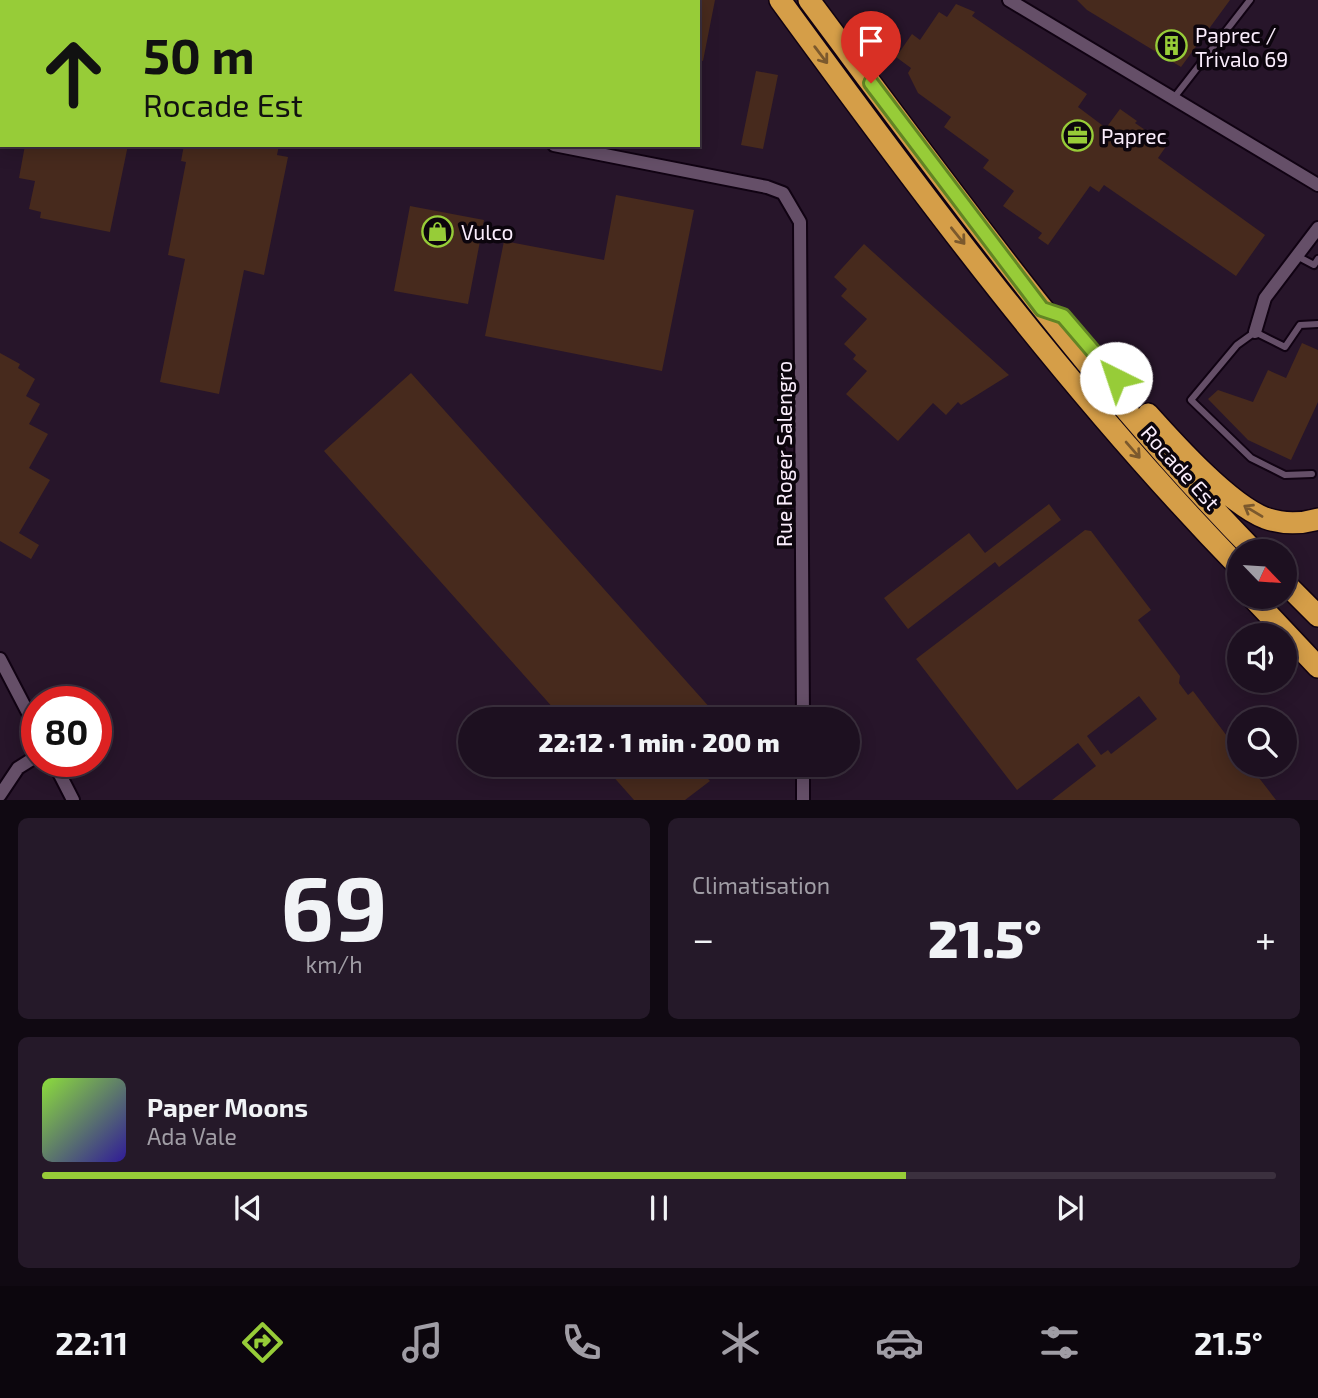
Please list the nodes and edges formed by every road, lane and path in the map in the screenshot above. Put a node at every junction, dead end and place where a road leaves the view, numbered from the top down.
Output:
1 (780, 0) edge
2 (809, 0) edge
3 (1009, 0) edge
4 (1250, 0) edge
5 (1173, 99) junction
6 (564, 147) edge
7 (1318, 185) edge
8 (1318, 229) edge
9 (1297, 256) junction
10 (1318, 259) edge
11 (1042, 309) junction
12 (1318, 324) edge
13 (1255, 332) junction
14 (1312, 474) dead end
15 (1318, 519) edge
16 (1243, 539) edge
17 (1227, 559) edge
18 (1297, 595) edge
19 (1263, 609) edge
20 (1280, 609) edge
21 (1318, 616) edge
22 (1318, 648) edge
23 (0, 659) edge
24 (1318, 667) edge
25 (21, 699) edge
26 (803, 707) edge
27 (21, 766) edge
28 (61, 777) edge
29 (803, 777) edge
30 (0, 795) edge
31 (73, 800) edge
32 (803, 800) edge

1 -> 17 highway, Rocade Est
2 - 11 highway, Rocade Est
3 - 5 street
4 - 5 lane
5 - 7 street
6 - 26 street, Rue Roger Salengro
8 - 9 street
9 - 10 lane
9 - 13 street
15 -> 11 highway
11 - 16 highway, Rocade Est
12 - 13 lane
13 - 14 lane
18 - 21 highway
19 - 24 highway
20 - 22 highway
23 - 25 street
27 - 30 street
28 - 31 street
29 - 32 street

